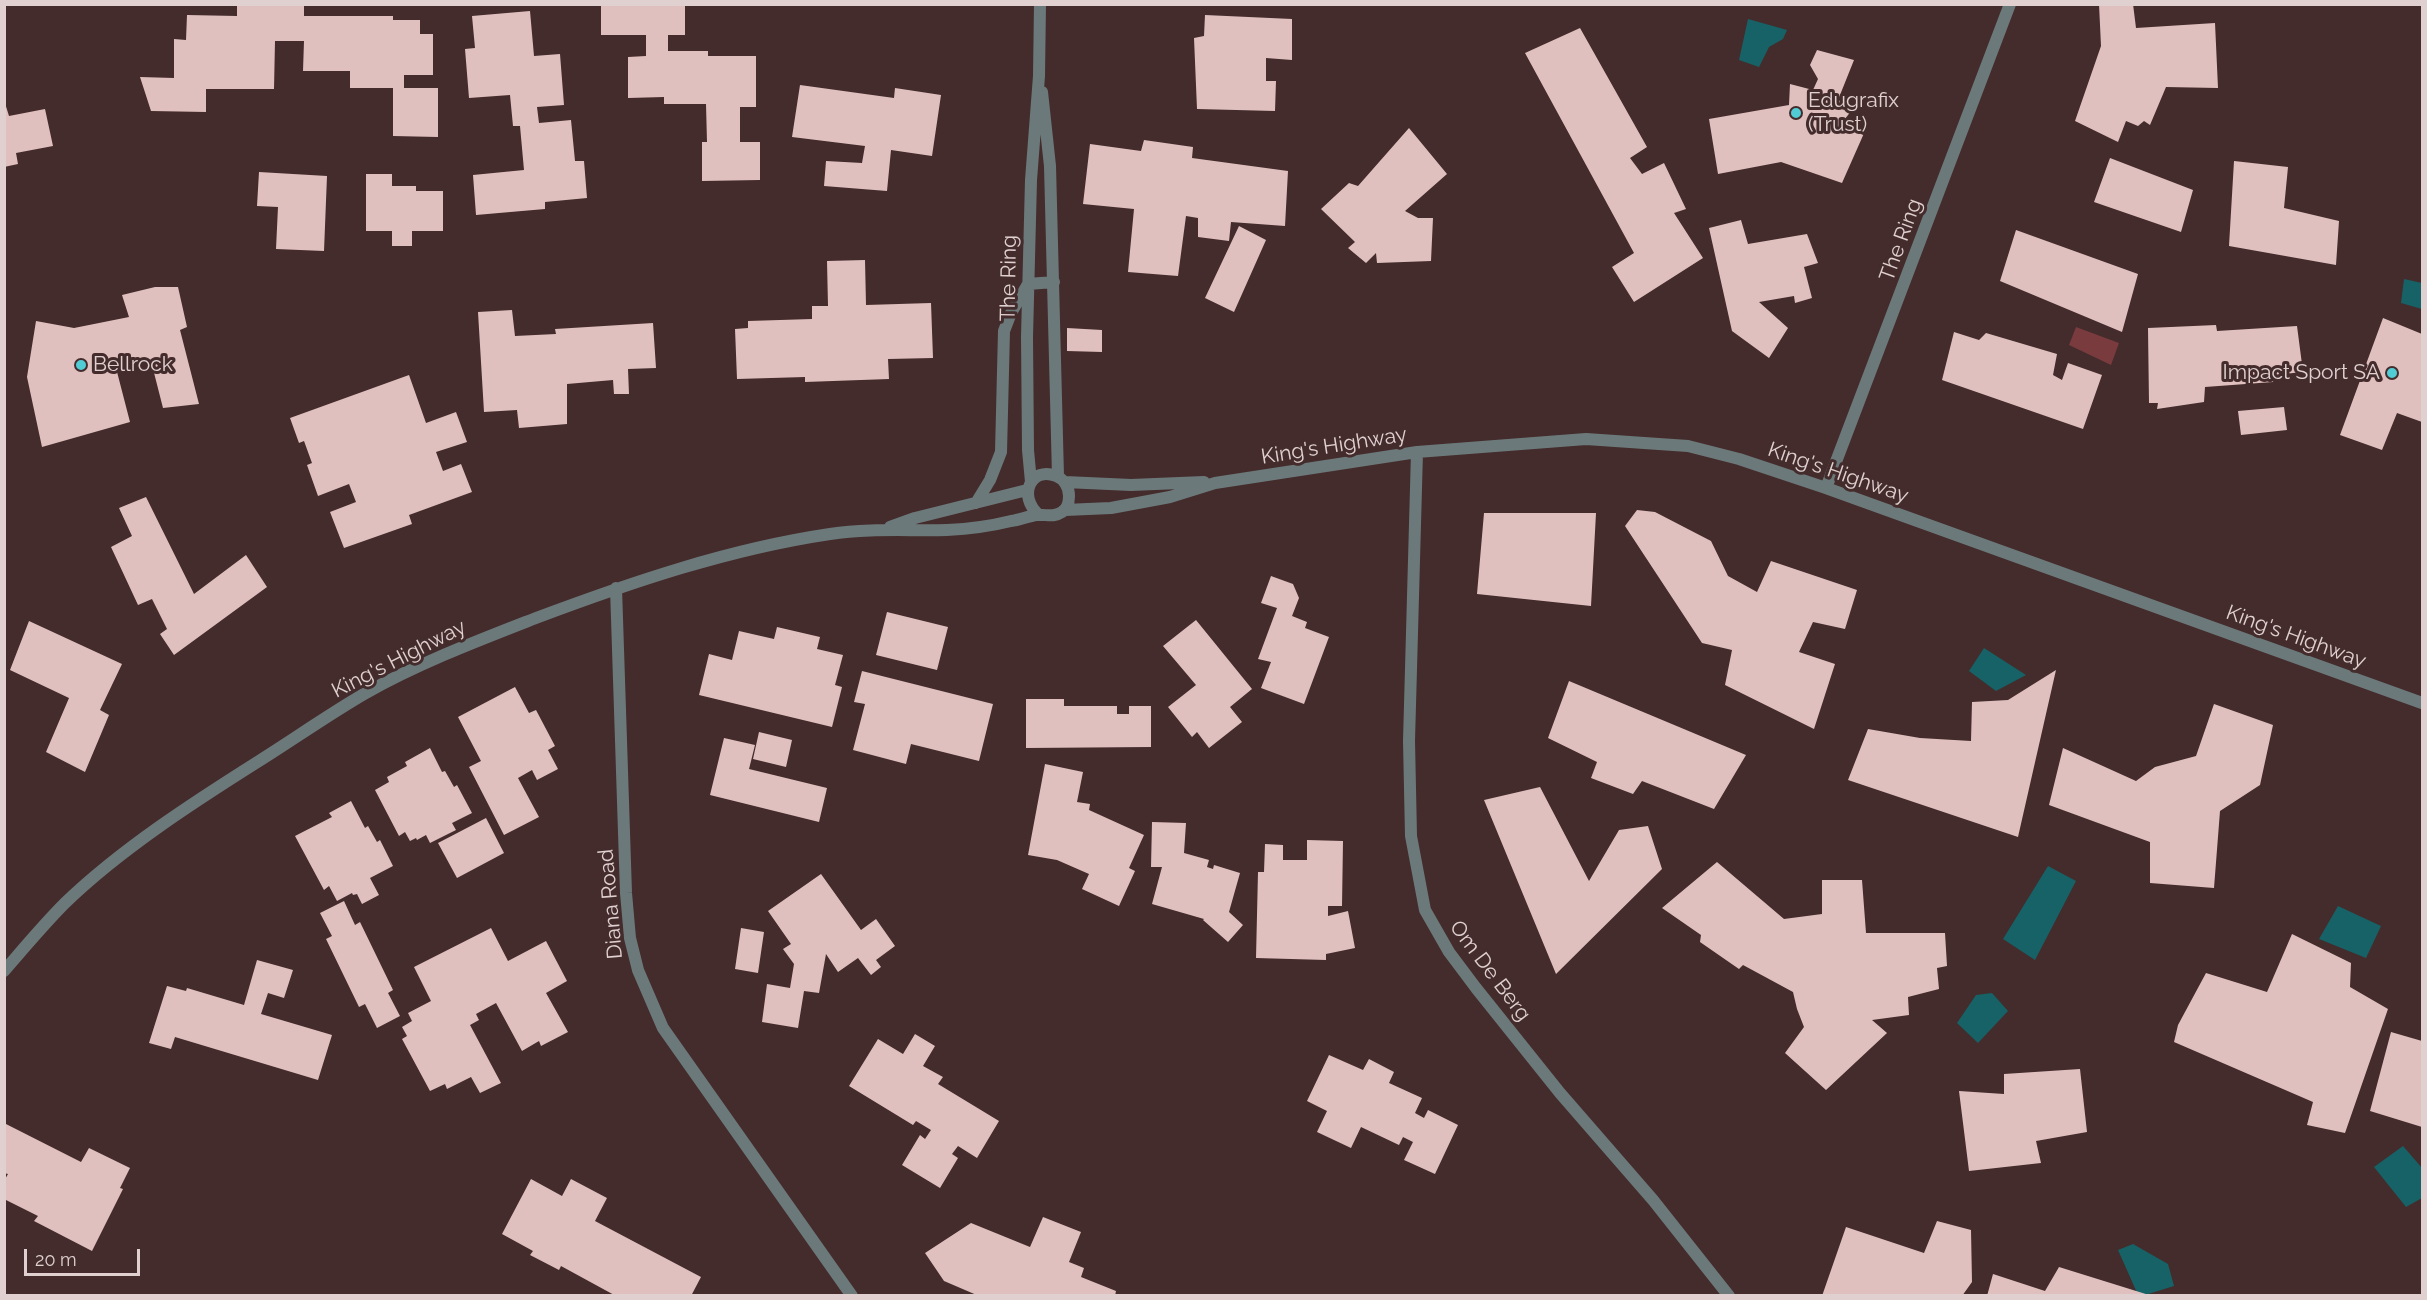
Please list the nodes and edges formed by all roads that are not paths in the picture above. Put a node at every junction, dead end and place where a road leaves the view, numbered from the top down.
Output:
1 (1040, 4) edge
2 (2010, 4) edge
3 (1039, 76) junction
4 (1054, 282) junction
5 (1028, 284) junction
6 (1417, 452) junction
7 (1062, 479) junction
8 (1215, 483) junction
9 (1029, 486) junction
10 (1826, 488) junction
11 (976, 503) junction
12 (1065, 510) junction
13 (1039, 515) junction
14 (886, 529) junction
15 (616, 588) junction
16 (2422, 703) edge
17 (4, 971) edge
18 (852, 1296) edge
19 (1729, 1296) edge

1 - 3 street, The Ring
2 - 10 street, The Ring
3 - 4 street, The Ring
3 - 5 street, The Ring
4 - 5 street
4 - 7 street, The Ring
5 - 9 street, The Ring
5 - 11 street
6 - 8 street, King's Highway
6 - 10 street, King's Highway
6 - 19 street, Om De Berg
7 - 8 street, King's Highway
7 - 9 street
7 - 12 street
8 - 12 street, King's Highway
9 - 11 street, King's Highway
9 - 13 street
10 - 16 street, King's Highway
11 - 14 street, King's Highway
12 - 13 street
13 - 14 street, King's Highway
14 - 15 street, King's Highway
15 - 17 street, King's Highway
15 - 18 street, Diana Road

